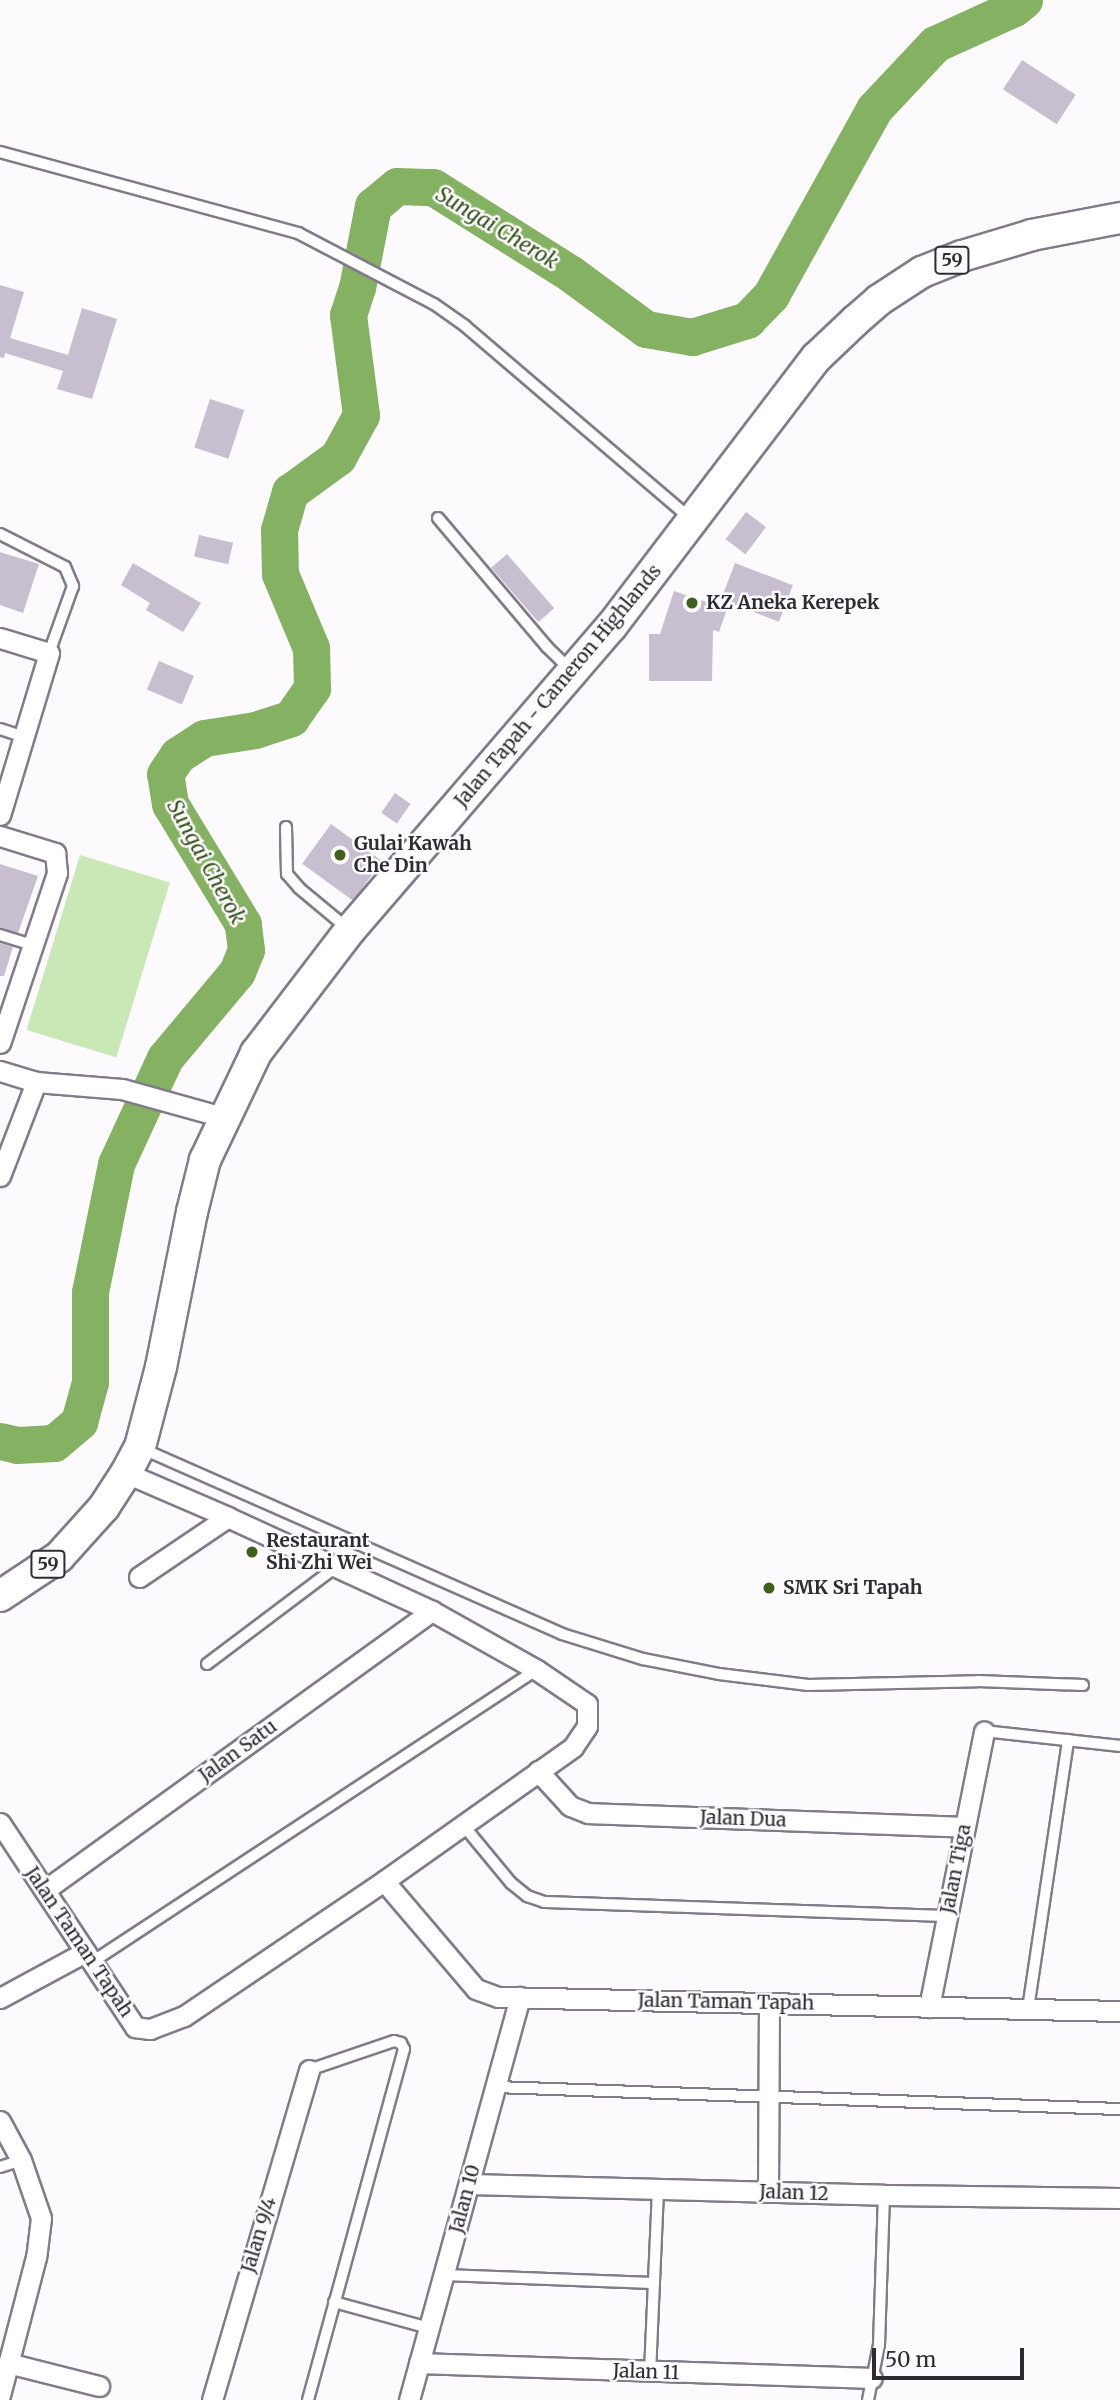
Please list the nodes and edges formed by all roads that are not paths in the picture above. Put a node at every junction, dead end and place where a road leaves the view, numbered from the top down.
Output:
1 (0, 152) edge
2 (1120, 218) edge
3 (438, 518) dead end
4 (694, 521) junction
5 (0, 534) edge
6 (0, 638) edge
7 (50, 653) junction
8 (573, 672) junction
9 (0, 729) edge
10 (24, 737) junction
11 (0, 815) edge
12 (286, 827) dead end
13 (0, 836) edge
14 (350, 930) junction
15 (0, 934) edge
16 (33, 945) junction
17 (1, 1036) edge
18 (0, 1071) edge
19 (36, 1082) junction
20 (223, 1117) junction
21 (0, 1175) edge
22 (133, 1460) junction
23 (228, 1517) junction
24 (338, 1566) junction
25 (139, 1577) dead end
26 (0, 1597) edge
27 (432, 1611) junction
28 (206, 1664) dead end
29 (537, 1670) junction
30 (1083, 1685) dead end
31 (984, 1731) joint
32 (1068, 1740) junction
33 (1120, 1746) edge
34 (538, 1771) junction
35 (0, 1823) edge
36 (463, 1825) junction
37 (964, 1827) junction
38 (384, 1881) junction
39 (45, 1890) junction
40 (947, 1916) junction
41 (89, 1957) junction
42 (520, 1997) junction
43 (0, 1998) edge
44 (769, 2003) junction
45 (1119, 2005) edge
46 (929, 2007) junction
47 (1028, 2009) junction
48 (309, 2070) joint
49 (495, 2087) junction
50 (769, 2098) junction
51 (1120, 2109) edge
52 (0, 2121) edge
53 (21, 2160) junction
54 (0, 2167) edge
55 (469, 2184) junction
56 (658, 2189) junction
57 (768, 2192) junction
58 (884, 2195) junction
59 (1120, 2197) edge
60 (443, 2275) junction
61 (654, 2283) junction
62 (334, 2302) junction
63 (429, 2328) junction
64 (8, 2363) junction
65 (419, 2363) junction
66 (650, 2373) junction
67 (872, 2378) junction
68 (99, 2386) dead end
69 (0, 2395) edge
70 (216, 2399) edge
71 (308, 2400) edge
72 (409, 2400) edge
73 (868, 2400) edge

1 - 4 lane
2 - 4 main road, Jalan Tapah - Cameron Highlands / 59
3 - 8 lane
4 - 8 main road, Jalan Tapah - Cameron Highlands / 59
5 - 7 lane
6 - 7 street
7 - 10 street
8 - 14 main road, Jalan Tapah - Cameron Highlands / 59
9 - 10 lane
10 - 11 street
12 - 14 lane
13 - 16 street
14 - 20 main road, Jalan Tapah - Cameron Highlands / 59
15 - 16 lane
16 - 17 street
18 - 19 street
19 - 20 street
19 - 21 street
20 - 22 main road, Jalan Tapah - Cameron Highlands / 59
22 - 23 street
22 - 26 main road, Jalan Tapah - Cameron Highlands / 59
22 - 30 lane
23 - 24 street
23 - 25 street
24 - 27 street
24 - 28 lane
27 - 29 street
27 - 39 street, Jalan Satu
29 - 34 street, Jalan Taman Tapah
29 - 41 lane
31 - 32 lane
31 - 37 street, Jalan Tiga
32 - 33 lane
32 - 47 lane
34 - 36 street, Jalan Taman Tapah
34 - 37 street, Jalan Dua
35 - 39 street, Jalan Taman Tapah
36 - 38 street, Jalan Taman Tapah
36 - 40 lane
37 - 40 street, Jalan Tiga
38 - 41 street, Jalan Taman Tapah
38 - 42 street, Jalan Taman Tapah
39 - 41 street, Jalan Taman Tapah
40 - 46 street, Jalan Tiga
41 - 43 street
42 - 44 street, Jalan Taman Tapah
42 - 49 street, Jalan 10
44 - 46 street, Jalan Taman Tapah
44 - 50 street
45 - 47 street, Jalan Taman Tapah
46 - 47 street, Jalan Taman Tapah
48 - 62 lane
48 - 70 street, Jalan 9/4
49 - 50 lane
49 - 55 street, Jalan 10
50 - 51 lane
50 - 57 street
52 - 53 street
53 - 54 lane
53 - 64 street
55 - 56 street, Jalan 12
55 - 60 street, Jalan 10
56 - 57 street, Jalan 12
56 - 61 lane
57 - 58 street, Jalan 12
58 - 59 street, Jalan 12
58 - 67 lane
60 - 61 lane
60 - 63 street, Jalan 10
61 - 66 lane
62 - 63 lane
62 - 71 lane
63 - 65 street, Jalan 10
64 - 68 street
64 - 69 street
65 - 66 street, Jalan 11
65 - 72 street, Jalan 10
66 - 67 street, Jalan 11
67 - 73 lane

